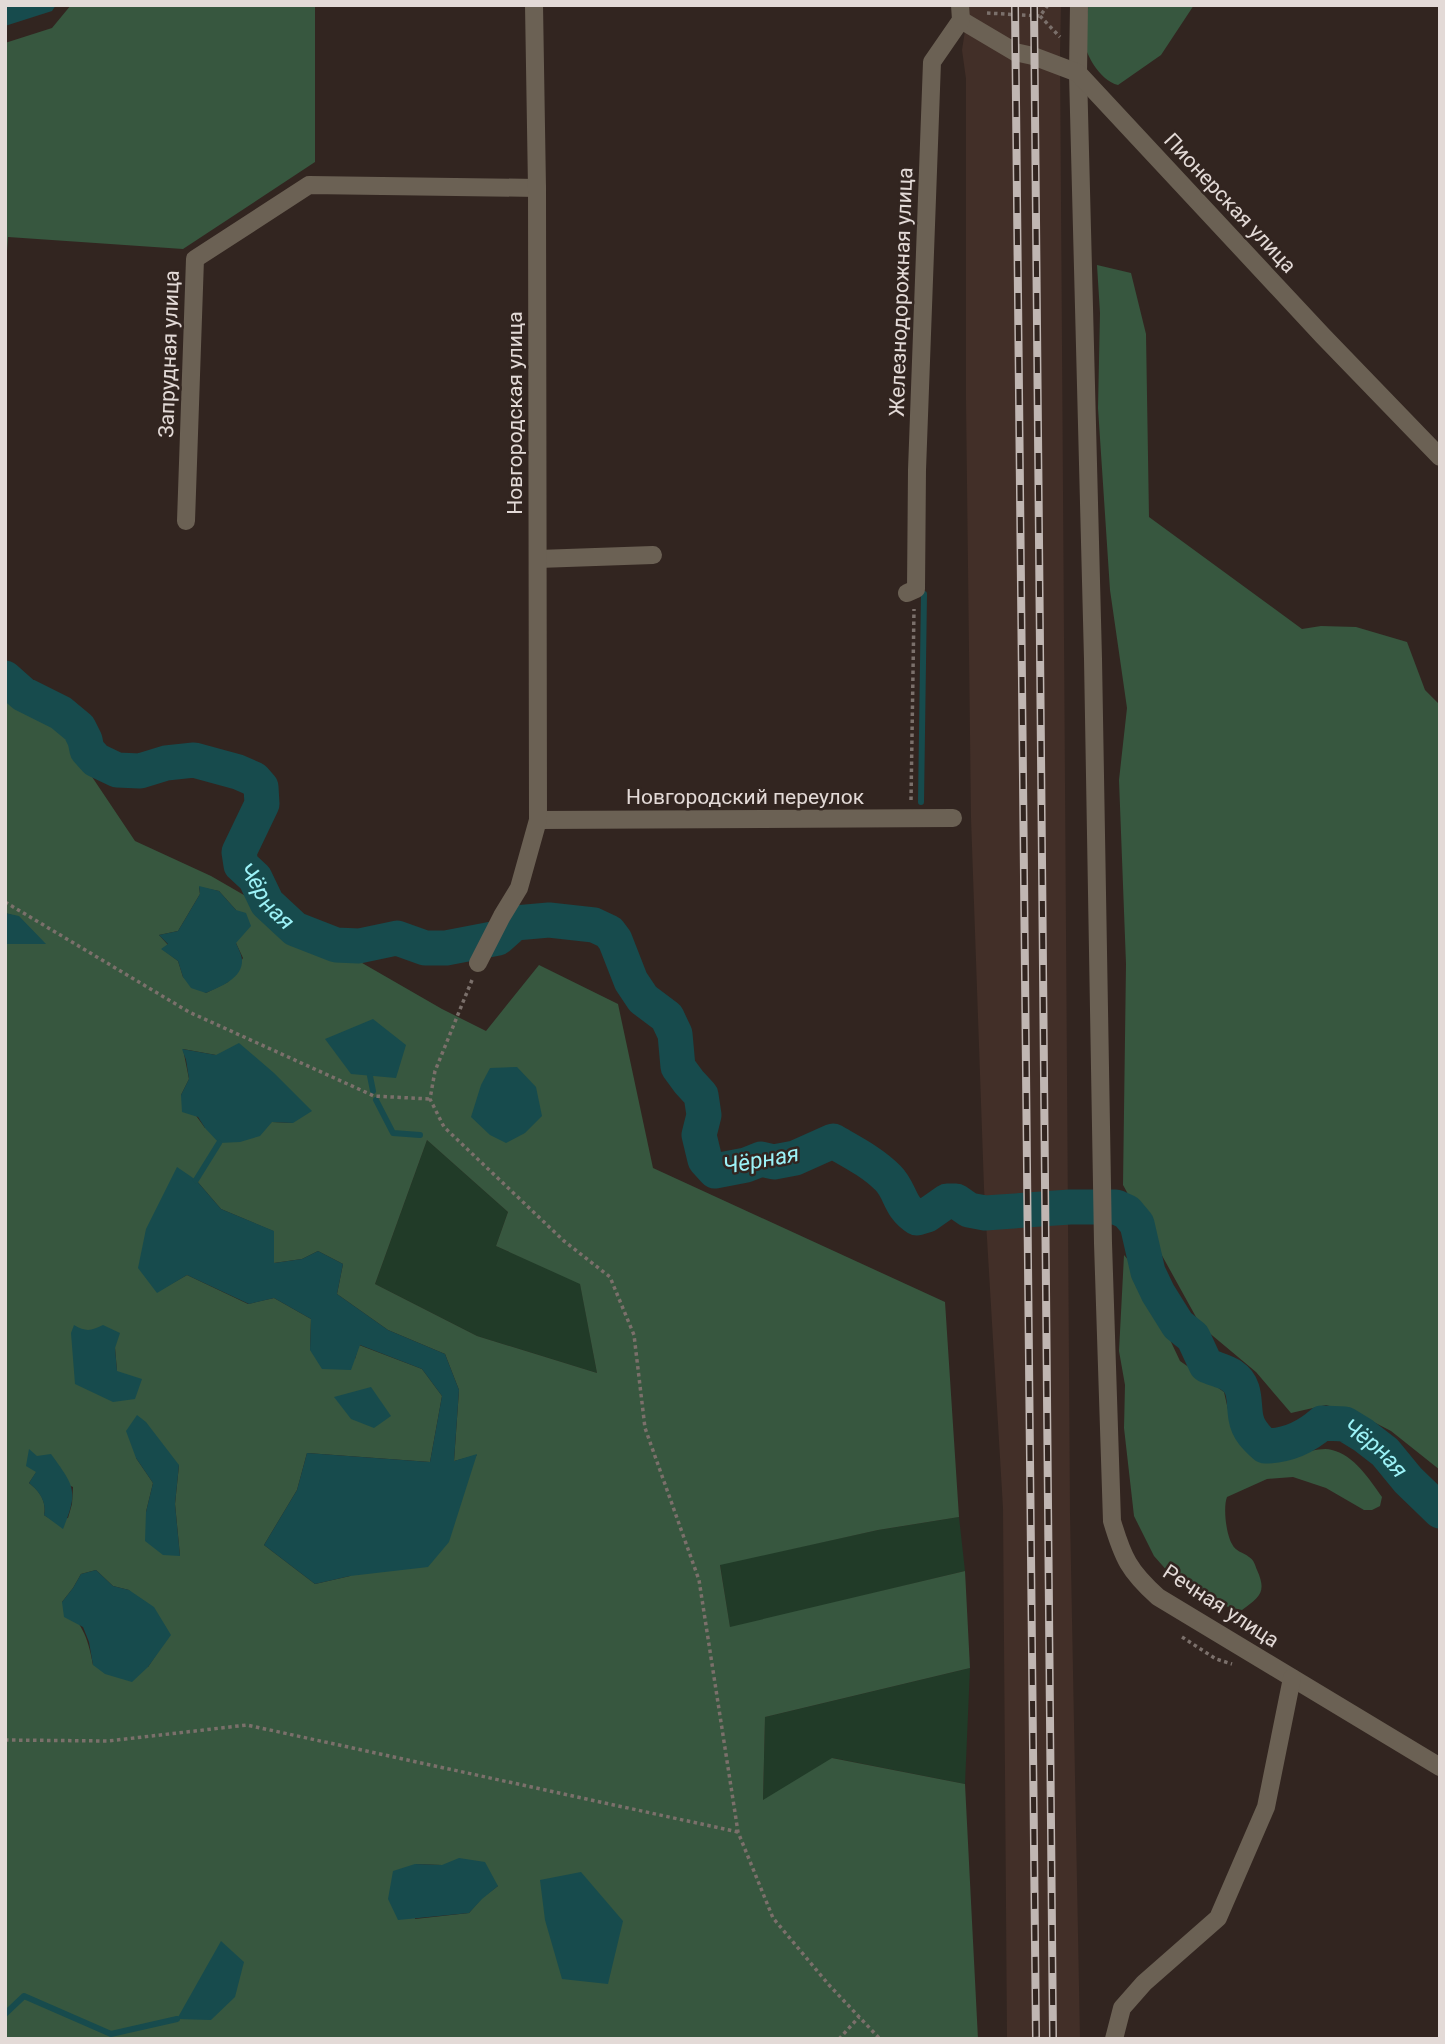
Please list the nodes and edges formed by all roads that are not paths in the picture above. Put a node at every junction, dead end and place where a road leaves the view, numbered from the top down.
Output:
1 (534, 5) edge
2 (1079, 5) edge
3 (960, 13) edge
4 (1078, 74) junction
5 (537, 188) junction
6 (1440, 457) edge
7 (186, 520) dead end
8 (653, 555) dead end
9 (538, 559) junction
10 (911, 591) road end
11 (953, 818) dead end
12 (538, 820) junction
13 (478, 963) road end
14 (1292, 1678) junction
15 (1440, 1767) edge
16 (1114, 2039) edge

1 - 5 street, Новгородская улица
2 - 4 street, Речная улица
3 - 4 street, Пионерская улица
3 - 10 street, Железнодорожная улица
4 - 6 street, Пионерская улица
4 - 14 street, Речная улица
5 - 7 street, Запрудная улица
5 - 9 street, Новгородская улица
8 - 9 street
9 - 12 street, Новгородская улица
11 - 12 street, Новгородский переулок
12 - 13 street, Новгородская улица
14 - 15 street, Речная улица
14 - 16 street

